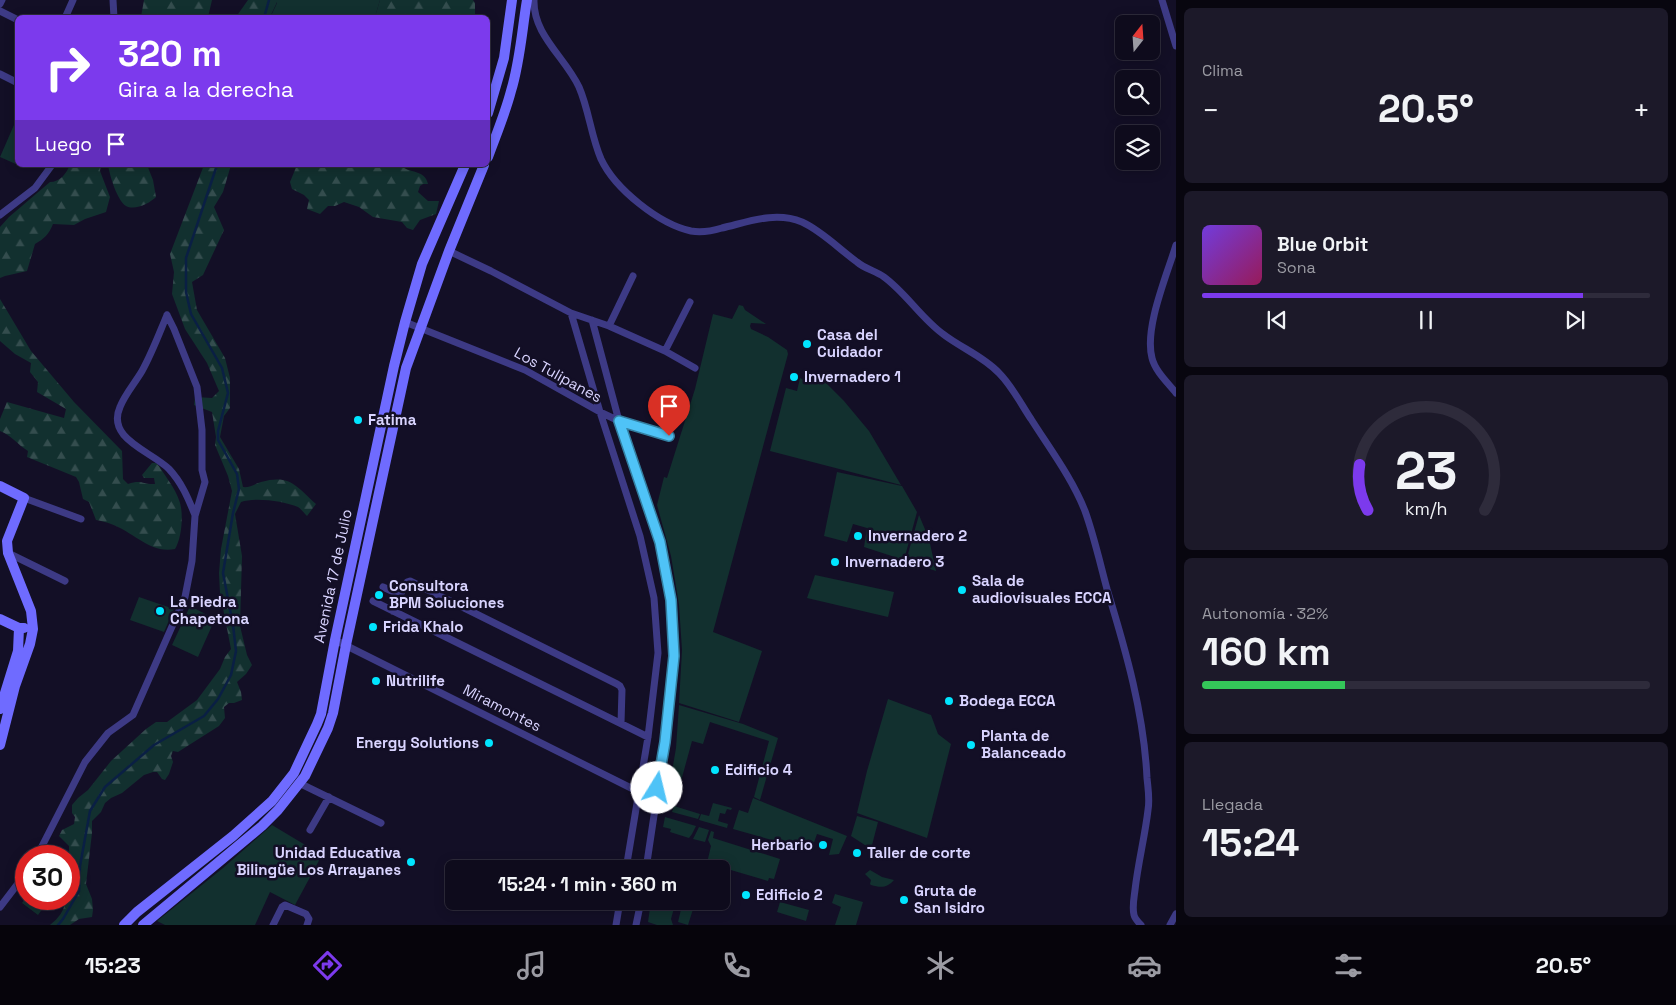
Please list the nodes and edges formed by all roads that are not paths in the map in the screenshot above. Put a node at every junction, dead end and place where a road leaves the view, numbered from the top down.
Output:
1 (2, 0) edge
2 (73, 0) edge
3 (114, 0) edge
4 (512, 0) edge
5 (526, 0) edge
6 (534, 0) edge
7 (1162, 0) edge
8 (0, 4) edge
9 (0, 12) edge
10 (66, 15) edge
11 (114, 15) edge
12 (15, 19) edge
13 (1176, 46) edge
14 (0, 74) edge
15 (15, 82) edge
16 (490, 106) edge
17 (490, 151) edge
18 (51, 167) edge
19 (464, 167) edge
20 (483, 167) edge
21 (1, 213) edge
22 (1176, 245) edge
23 (449, 251) junction
24 (633, 276) dead end
25 (690, 302) dead end
26 (571, 313) junction
27 (592, 320) junction
28 (405, 322) junction
29 (609, 326) junction
30 (421, 329) junction
31 (665, 351) junction
32 (695, 368) dead end
33 (1176, 393) edge
34 (600, 412) junction
35 (619, 421) junction
36 (669, 436) dead end
37 (0, 486) edge
38 (24, 498) junction
39 (195, 516) junction
40 (81, 519) dead end
41 (8, 553) junction
42 (65, 581) dead end
43 (383, 587) dead end
44 (400, 595) junction
45 (373, 601) dead end
46 (392, 611) junction
47 (0, 619) edge
48 (19, 628) junction
49 (33, 628) junction
50 (335, 640) junction
51 (346, 645) junction
52 (0, 709) edge
53 (621, 723) junction
54 (648, 736) junction
55 (0, 745) edge
56 (299, 783) junction
57 (639, 792) junction
58 (329, 797) junction
59 (655, 804) junction
60 (381, 823) dead end
61 (310, 830) dead end
62 (43, 845) edge
63 (628, 860) edge
64 (647, 860) edge
65 (15, 887) edge
66 (0, 907) edge
67 (618, 910) edge
68 (639, 910) edge
69 (137, 912) junction
70 (1176, 914) edge
71 (148, 924) edge
72 (124, 925) edge
73 (273, 925) edge
74 (307, 925) edge
75 (616, 925) edge
76 (636, 925) edge
77 (1141, 925) edge
78 (1170, 925) edge

1 - 8 street
2 - 10 street
3 - 11 street
4 - 16 main road
5 - 17 main road
6 - 77 street
7 - 13 street
9 - 12 street
14 - 15 street
18 - 21 street
19 - 28 main road, Avenida 17 de Julio
20 - 23 main road, Avenida 17 de Julio
22 - 33 street
23 - 26 street
23 - 30 main road, Avenida 17 de Julio
24 - 29 street
25 - 31 street
26 - 27 street
26 - 34 street
27 - 29 street
27 - 35 street
28 - 30 street, Los Tulipanes
28 - 50 main road, Avenida 17 de Julio
29 - 31 street
30 - 34 street, Los Tulipanes
30 - 51 main road, Avenida 17 de Julio
31 - 32 street
34 - 35 street
34 - 54 street, Los Tulipanes
35 - 36 street
35 - 59 street
37 - 38 main road
38 - 40 street
38 - 41 main road
39 - 39 street
39 - 62 street
41 - 42 street
41 - 49 main road
43 - 44 street
44 - 46 street
44 - 53 street
45 - 46 street
46 - 53 street
47 - 48 main road
48 - 49 main road
48 - 52 main road
49 - 55 main road
50 - 51 street, Miramontes
50 - 69 main road, Avenida 17 de Julio
51 - 56 main road, Avenida 17 de Julio
51 - 57 street, Miramontes
53 - 54 street
54 - 57 street, Los Tulipanes
56 - 58 street
56 - 71 main road, Avenida 17 de Julio
57 - 59 street, Miramontes
57 - 63 street, Los Tulipanes
58 - 60 street
58 - 61 street
59 - 64 street
65 - 66 street
67 - 75 street
68 - 76 street
69 - 71 main road
69 - 72 main road, Avenida 17 de Julio
70 - 78 street
73 - 74 street

